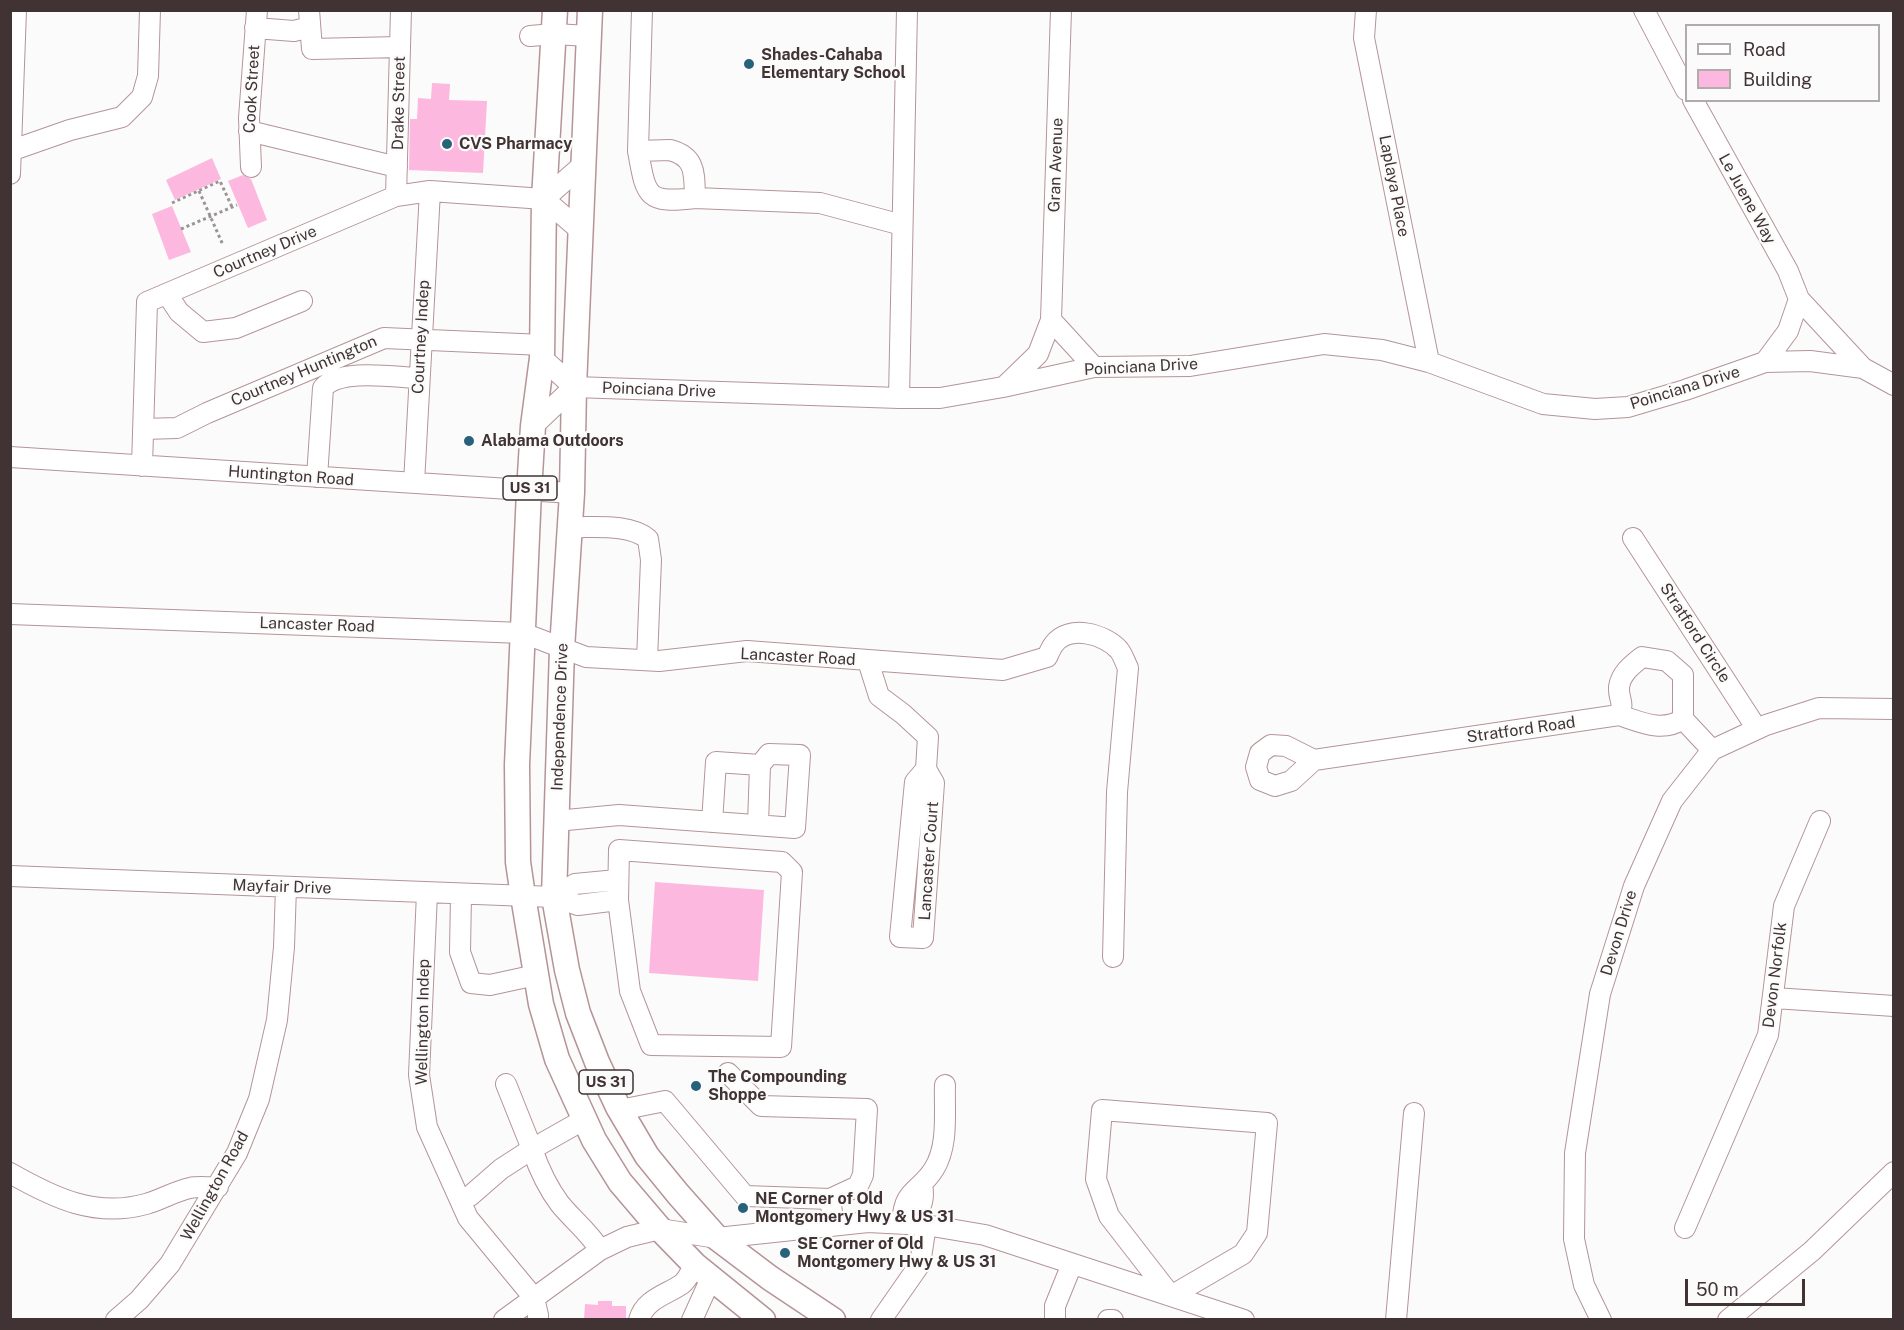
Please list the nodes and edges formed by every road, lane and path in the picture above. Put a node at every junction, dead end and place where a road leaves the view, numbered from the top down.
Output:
1 (15, 10) edge
2 (150, 10) edge
3 (401, 10) edge
4 (590, 10) edge
5 (642, 10) edge
6 (907, 10) edge
7 (1061, 10) edge
8 (1366, 10) edge
9 (1644, 10) edge
10 (256, 19) edge
11 (309, 19) edge
12 (554, 22) edge
13 (530, 36) dead end
14 (589, 36) junction
15 (400, 47) junction
16 (13, 60) edge
17 (1685, 88) edge
18 (1693, 102) edge
19 (249, 131) junction
20 (11, 151) edge
21 (638, 151) junction
22 (584, 164) junction
23 (251, 166) dead end
24 (397, 167) junction
25 (10, 174) edge
26 (199, 191) junction
27 (430, 191) junction
28 (396, 196) junction
29 (695, 198) junction
30 (544, 199) junction
31 (172, 203) dead end
32 (237, 205) dead end
33 (232, 207) junction
34 (210, 217) junction
35 (902, 225) junction
36 (181, 229) dead end
37 (581, 231) junction
38 (223, 245) dead end
39 (167, 294) junction
40 (1799, 298) junction
41 (302, 301) dead end
42 (1051, 320) junction
43 (421, 340) junction
44 (542, 352) junction
45 (1429, 362) junction
46 (1765, 362) junction
47 (1094, 367) junction
48 (1863, 368) junction
49 (419, 378) junction
50 (1893, 385) edge
51 (574, 387) junction
52 (1003, 387) junction
53 (899, 398) junction
54 (533, 426) junction
55 (143, 429) junction
56 (10, 457) edge
57 (142, 466) junction
58 (317, 477) junction
59 (414, 483) junction
60 (529, 491) junction
61 (572, 493) junction
62 (570, 527) junction
63 (1632, 538) dead end
64 (10, 614) edge
65 (523, 633) junction
66 (562, 649) junction
67 (647, 660) junction
68 (868, 661) junction
69 (1893, 709) edge
70 (1619, 715) junction
71 (1683, 719) junction
72 (1757, 729) junction
73 (1712, 750) junction
74 (1314, 760) dead end
75 (760, 765) junction
76 (926, 769) junction
77 (1820, 821) dead end
78 (556, 822) junction
79 (712, 822) junction
80 (758, 825) junction
81 (908, 848) junction
82 (930, 849) junction
83 (10, 876) edge
84 (286, 887) junction
85 (618, 890) junction
86 (427, 893) junction
87 (461, 894) junction
88 (523, 896) junction
89 (554, 897) junction
90 (1113, 957) dead end
91 (536, 975) junction
92 (1774, 999) junction
93 (1893, 1006) edge
94 (728, 1073) dead end
95 (506, 1084) dead end
96 (945, 1085) dead end
97 (620, 1110) junction
98 (1413, 1113) dead end
99 (585, 1119) junction
100 (532, 1149) junction
101 (1893, 1172) edge
102 (10, 1173) edge
103 (218, 1187) junction
104 (459, 1198) junction
105 (830, 1199) junction
106 (902, 1223) junction
107 (834, 1225) junction
108 (926, 1225) junction
109 (1685, 1228) dead end
110 (660, 1229) junction
111 (717, 1238) junction
112 (600, 1250) junction
113 (1072, 1264) junction
114 (703, 1271) junction
115 (1171, 1296) junction
116 (534, 1298) junction
117 (754, 1317) edge
118 (116, 1320) edge
119 (504, 1320) edge
120 (538, 1320) edge
121 (639, 1320) edge
122 (692, 1320) edge
123 (833, 1320) edge
124 (881, 1320) edge
125 (1055, 1320) edge
126 (1108, 1320) edge
127 (1113, 1320) edge
128 (1243, 1320) edge
129 (1396, 1320) edge
130 (1601, 1320) edge
131 (1728, 1320) edge

1 - 16 street
2 - 20 street
3 - 15 street, Drake Street
4 - 14 main road, Independence Drive / US 31
5 - 21 street
6 - 35 street
7 - 42 street, Gran Avenue
8 - 45 street, Laplaya Place
9 - 17 street
10 - 11 street
10 - 19 street, Cook Street
11 - 15 street
12 - 13 street
12 - 14 street
12 - 30 main road, US 31
14 - 22 main road, Independence Drive / US 31
15 - 24 street, Drake Street
16 - 20 street
18 - 40 street, Le Juene Way
19 - 23 street, Cook Street
19 - 24 street
20 - 25 street
21 - 29 street
21 - 29 street
22 - 30 street
22 - 37 main road, Independence Drive / US 31
24 - 28 street, Drake Street
26 - 31 path
26 - 33 path
26 - 34 path
27 - 28 street, Courtney Drive
27 - 30 street, Courtney Drive
27 - 43 street, Courtney Indep
28 - 39 street, Courtney Drive
29 - 35 street
30 - 37 street
30 - 44 main road, US 31
32 - 33 path
33 - 34 path
34 - 36 path
34 - 38 path
35 - 53 street
37 - 51 main road, Independence Drive / US 31
39 - 41 street
39 - 55 street, Courtney Drive
40 - 46 street
40 - 48 street, Poinciana Drive
42 - 47 street
42 - 52 street, Gran Avenue
43 - 44 street, Courtney Huntington
43 - 49 street, Courtney Indep
43 - 55 street, Courtney Huntington
44 - 51 street
44 - 54 main road, US 31
45 - 46 street, Poinciana Drive
45 - 47 street, Poinciana Drive
46 - 48 street, Poinciana Drive
47 - 52 street, Poinciana Drive
48 - 50 street, Poinciana Drive
49 - 58 street
49 - 59 street, Courtney Indep
51 - 53 street, Poinciana Drive
51 - 54 street
51 - 61 main road, Independence Drive / US 31
52 - 53 street, Poinciana Drive
54 - 60 main road, US 31
55 - 57 street, Courtney Drive
56 - 57 street, Huntington Road
57 - 58 street, Huntington Road
58 - 59 street, Huntington Road
59 - 60 street, Huntington Road
60 - 61 street, Huntington Road
60 - 65 main road, US 31
61 - 62 main road, Independence Drive / US 31
62 - 66 main road, Independence Drive / US 31
62 - 67 street
63 - 72 street, Stratford Circle
64 - 65 street, Lancaster Road
65 - 66 street, Lancaster Road
65 - 88 main road, US 31
66 - 67 street, Lancaster Road
66 - 78 main road, Independence Drive / US 31
67 - 68 street, Lancaster Road
68 - 76 street, Lancaster Court
68 - 90 street, Lancaster Road
69 - 72 street, Devon Drive
70 - 71 street, Stratford Road
70 - 71 street, Stratford Circle
70 - 74 street, Stratford Road
71 - 73 street
72 - 73 street, Devon Drive
73 - 130 street, Devon Drive
75 - 79 street
75 - 80 street
75 - 80 street
76 - 81 street, Lancaster Court
76 - 82 street, Lancaster Court
77 - 92 street, Devon Norfolk
78 - 79 street
78 - 89 main road, Independence Drive / US 31
79 - 80 street
81 - 82 street
81 - 82 street, Lancaster Court
83 - 84 street, Mayfair Drive
84 - 86 street, Mayfair Drive
84 - 103 street, Wellington Road
85 - 85 street
85 - 89 street, Mayfair Drive
86 - 87 street, Mayfair Drive
86 - 104 street, Wellington Indep
87 - 88 street, Mayfair Drive
87 - 91 street
88 - 89 street, Mayfair Drive
88 - 91 main road, US 31
89 - 97 main road, Independence Drive / US 31
91 - 99 main road, US 31
92 - 93 street
92 - 109 street, Devon Norfolk
94 - 105 street
95 - 100 street
96 - 106 street
97 - 105 street
97 - 111 main road, Independence Drive / US 31
98 - 129 street
99 - 100 street
99 - 110 main road, US 31
100 - 104 street
100 - 112 street
101 - 131 street
102 - 103 street
103 - 118 street, Wellington Road
104 - 116 street, Wellington Indep
105 - 107 street
106 - 107 street
106 - 108 street
107 - 111 street
108 - 113 street
108 - 124 street
110 - 111 street
110 - 112 street
110 - 114 main road, US 31
111 - 123 main road, Independence Drive / US 31
112 - 116 street
113 - 115 street
113 - 125 street
114 - 117 main road, US 31
114 - 121 street
114 - 122 street
115 - 115 street
115 - 128 street
116 - 119 street
116 - 120 street
126 - 127 street

